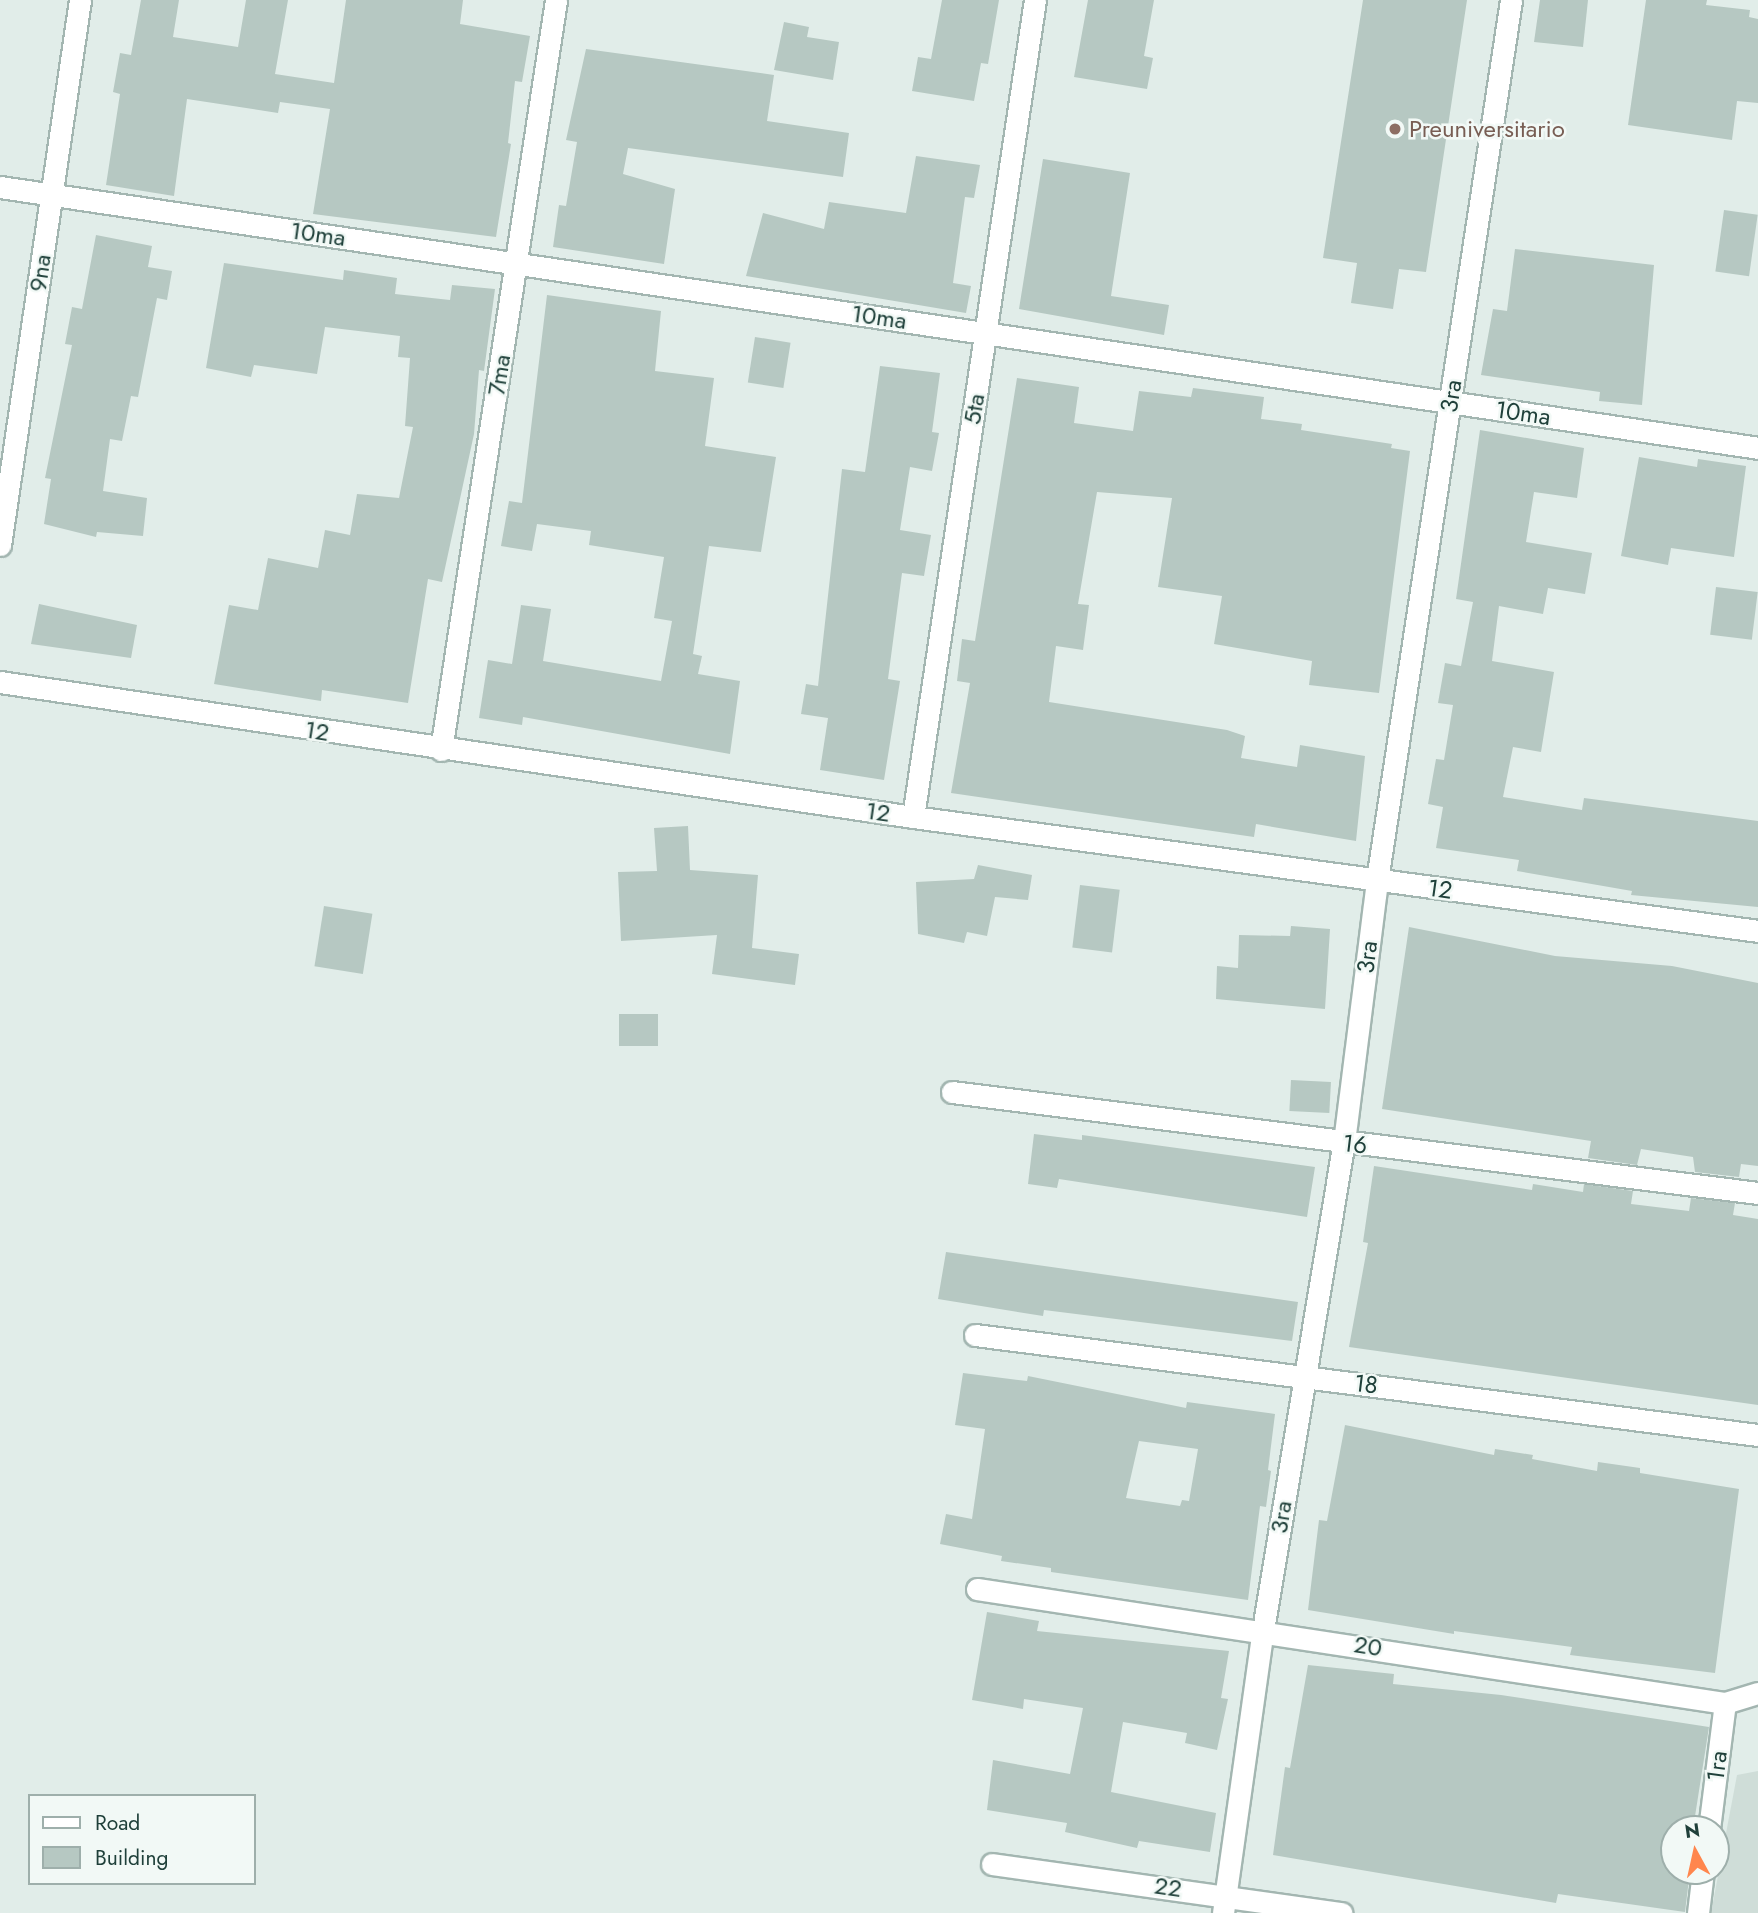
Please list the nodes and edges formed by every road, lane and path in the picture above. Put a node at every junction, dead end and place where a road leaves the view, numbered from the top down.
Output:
1 (80, 0) edge
2 (556, 0) edge
3 (1035, 0) edge
4 (1511, 0) edge
5 (0, 187) edge
6 (52, 195) junction
7 (516, 263) junction
8 (985, 333) junction
9 (1450, 402) junction
10 (1758, 448) edge
11 (0, 545) edge
12 (0, 682) edge
13 (441, 750) junction
14 (913, 817) junction
15 (1377, 880) junction
16 (1758, 931) edge
17 (952, 1092) dead end
18 (1344, 1142) junction
19 (1758, 1193) edge
20 (975, 1335) dead end
21 (1304, 1376) junction
22 (1758, 1435) edge
23 (977, 1589) dead end
24 (1263, 1630) junction
25 (1758, 1693) edge
26 (1725, 1703) junction
27 (1711, 1815) edge
28 (992, 1864) dead end
29 (1701, 1885) edge
30 (1224, 1904) edge
31 (1342, 1913) edge
32 (1698, 1913) edge

1 - 6 street, 9na
2 - 7 street, 7ma
3 - 8 street, 5ta
4 - 9 street, 3ra
5 - 6 street, 10ma
6 - 7 street, 10ma
6 - 11 street, 9na
7 - 8 street, 10ma
7 - 13 street, 7ma
8 - 9 street, 10ma
8 - 14 street, 5ta
9 - 10 street, 10ma
9 - 15 street, 3ra
12 - 13 street, 12
13 - 14 street, 12
14 - 15 street, 12
15 - 16 street, 12
15 - 18 street, 3ra
17 - 18 street, 16
18 - 19 street, 16
18 - 21 street, 3ra
20 - 21 street, 18
21 - 22 street, 18
21 - 24 street, 3ra
23 - 24 street, 20
24 - 26 street, 20
24 - 30 street, 3ra
25 - 26 street, 20
26 - 27 street, 1ra
28 - 30 street, 22
29 - 32 street
30 - 31 street, 22

